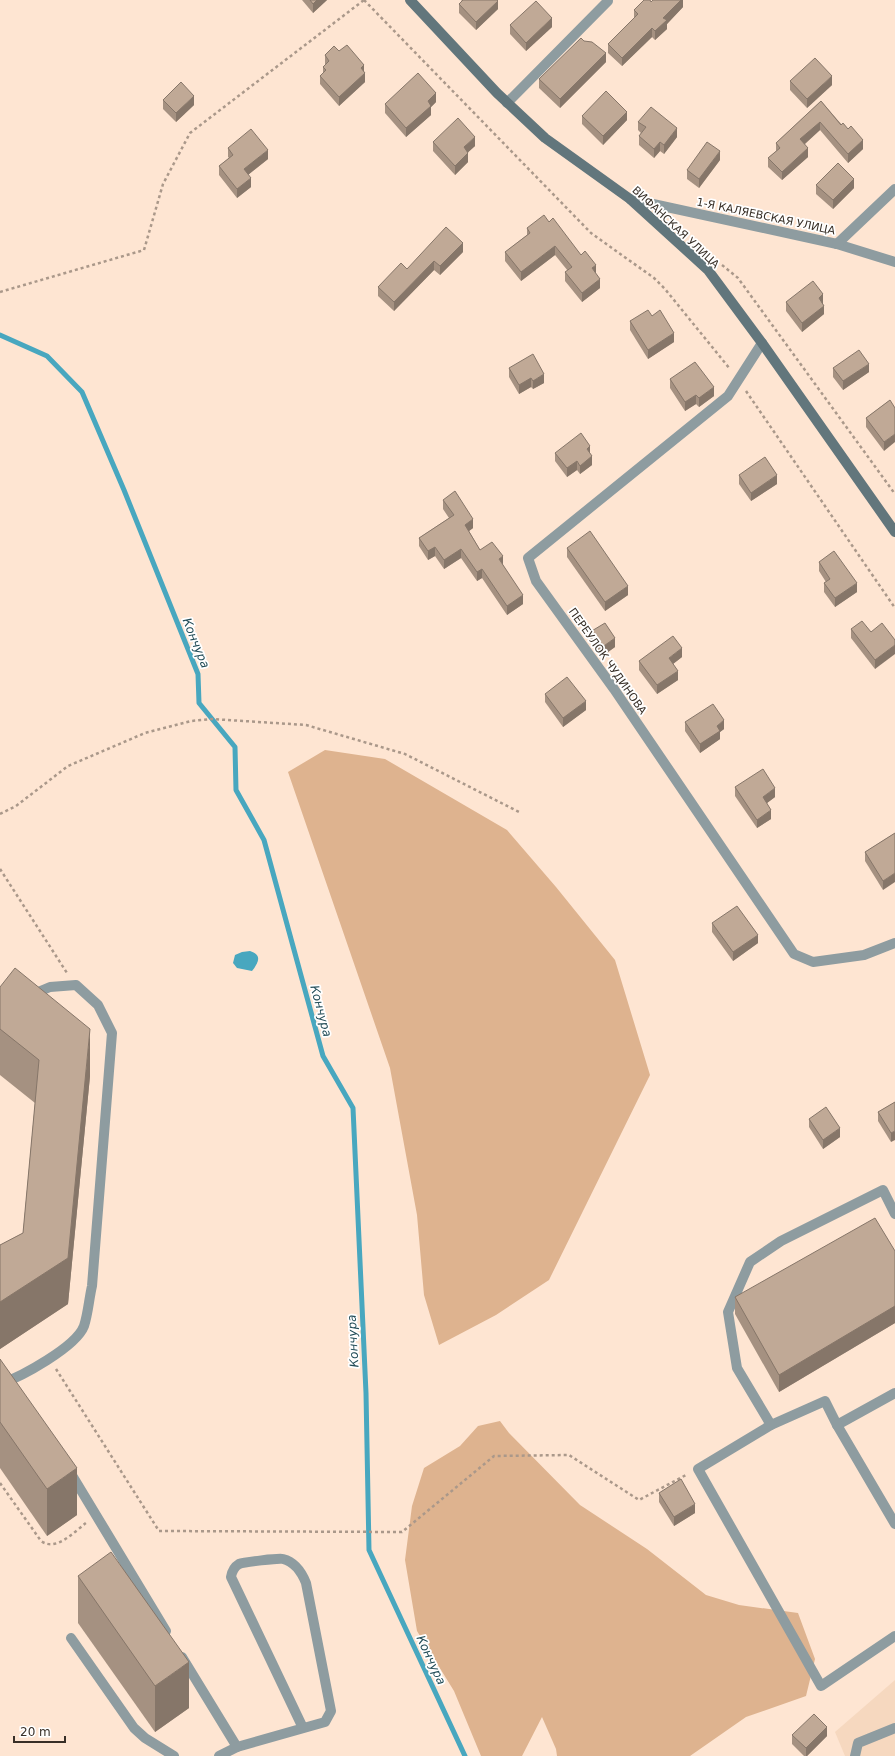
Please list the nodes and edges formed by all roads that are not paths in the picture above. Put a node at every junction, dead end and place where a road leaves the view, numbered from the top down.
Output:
1 (410, 0) edge
2 (608, 1) dead end
3 (507, 103) junction
4 (895, 189) edge
5 (630, 199) junction
6 (837, 244) junction
7 (895, 262) edge
8 (762, 343) junction
9 (895, 532) edge
10 (895, 943) edge
11 (24, 998) edge
12 (895, 1214) edge
13 (0, 1384) edge
14 (895, 1393) edge
15 (771, 1424) junction
16 (837, 1425) junction
17 (64, 1462) edge
18 (895, 1524) edge
19 (895, 1636) edge
20 (71, 1638) dead end
21 (170, 1638) edge
22 (179, 1651) edge
23 (303, 1728) junction
24 (895, 1728) edge
25 (237, 1747) junction
26 (174, 1756) edge
27 (219, 1756) edge
28 (855, 1756) edge

1 - 3 main road, ВИФАНСКАЯ УЛИЦА
2 - 3 street
3 - 5 main road, ВИФАНСКАЯ УЛИЦА
4 - 6 street
5 - 6 street, 1-Я КАЛЯЕВСКАЯ УЛИЦА
5 - 8 main road, ВИФАНСКАЯ УЛИЦА
6 - 7 street, 1-Я КАЛЯЕВСКАЯ УЛИЦА
8 - 9 main road, ВИФАНСКАЯ УЛИЦА
8 - 10 street, ПЕРЕУЛОК ЧУДИНОВА
11 - 13 street
12 - 15 street
14 - 16 street
15 - 16 street
15 - 19 street
16 - 18 street
17 - 21 street
20 - 26 street
22 - 25 street
23 - 23 street
23 - 25 street
24 - 28 street
25 - 27 street

